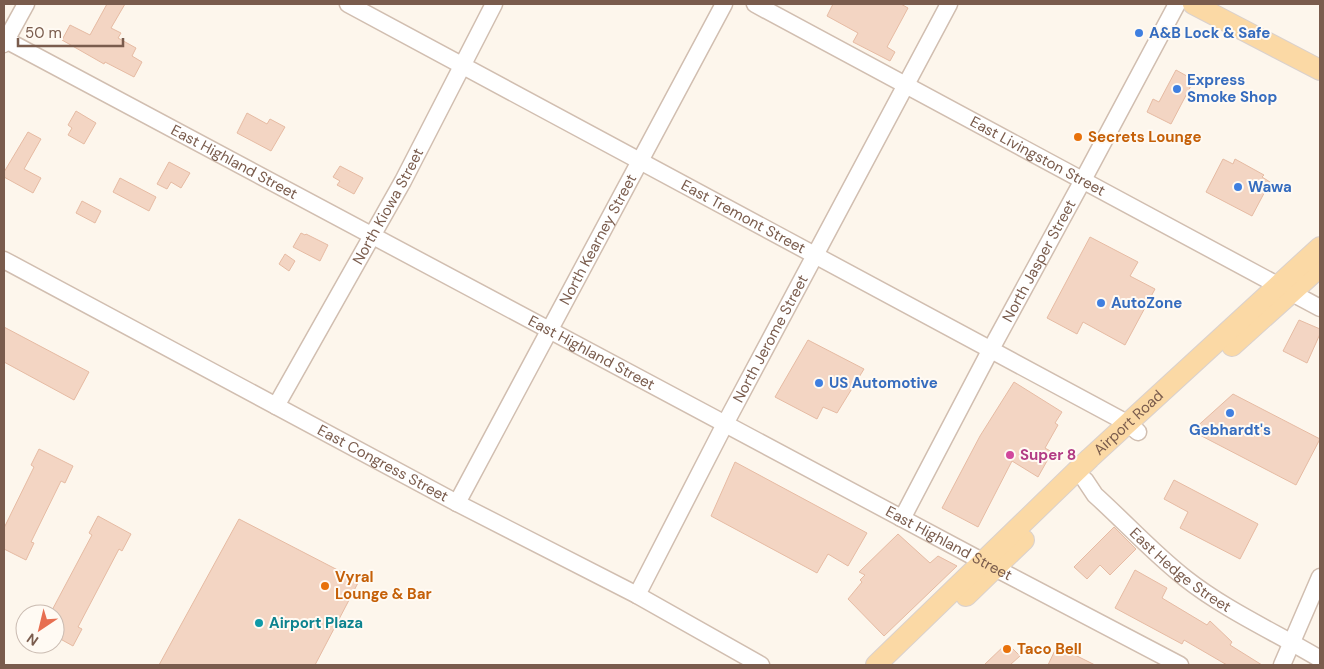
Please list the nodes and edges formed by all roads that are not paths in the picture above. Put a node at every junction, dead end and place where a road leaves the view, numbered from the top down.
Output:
1 (26, 4) edge
2 (348, 4) edge
3 (494, 4) edge
4 (724, 4) edge
5 (755, 4) edge
6 (949, 4) edge
7 (1177, 4) edge
8 (1193, 4) edge
9 (4, 41) edge
10 (462, 66) junction
11 (1320, 70) edge
12 (906, 85) junction
13 (640, 160) junction
14 (1084, 180) junction
15 (372, 235) junction
16 (1320, 247) edge
17 (816, 254) junction
18 (4, 260) edge
19 (1320, 267) edge
20 (1285, 289) junction
21 (1320, 308) edge
22 (549, 331) junction
23 (991, 348) junction
24 (276, 406) junction
25 (725, 424) junction
26 (1133, 427) junction
27 (1086, 480) junction
28 (458, 503) junction
29 (901, 518) junction
30 (988, 565) junction
31 (1320, 577) edge
32 (636, 595) junction
33 (1292, 642) junction
34 (1320, 659) edge
35 (761, 665) edge
36 (876, 665) edge
37 (895, 665) edge
38 (1180, 665) edge
39 (1282, 665) edge

1 - 9 street
2 - 10 street, East Tremont Street
3 - 10 street, North Kiowa Street
4 - 13 street, North Kearney Street
5 - 12 street, East Livingston Street
6 - 12 street, North Jerome Street
7 - 14 street, North Jasper Street
8 - 11 main road
9 - 15 street, East Highland Street
10 - 13 street, East Tremont Street
10 - 15 street, North Kiowa Street
12 - 14 street, East Livingston Street
12 - 17 street, North Jerome Street
13 - 17 street, East Tremont Street
13 - 22 street, North Kearney Street
14 - 20 street, East Livingston Street
14 - 23 street, North Jasper Street
15 - 22 street, East Highland Street
15 - 24 street, North Kiowa Street
16 - 20 main road, Airport Road
17 - 23 street, East Tremont Street
17 - 25 street, North Jerome Street
18 - 24 street, East Congress Street
19 - 20 main road, Airport Road
20 - 21 street, East Livingston Street
20 - 26 main road, Airport Road
22 - 25 street, East Highland Street
22 - 28 street, North Kearney Street
23 - 26 street, East Tremont Street
23 - 29 street, North Jasper Street
24 - 28 street, East Congress Street
25 - 29 street, East Highland Street
25 - 32 street, North Jerome Street
26 - 27 main road, Airport Road
26 - 30 main road, Airport Road
27 - 30 main road, Airport Road
27 - 33 street, East Hedge Street
28 - 32 street, East Congress Street
29 - 30 street, East Highland Street
30 - 36 main road, Airport Road
30 - 37 main road, Airport Road
30 - 38 street, East Highland Street
31 - 33 street
32 - 35 street, East Congress Street
33 - 34 street
33 - 39 street

